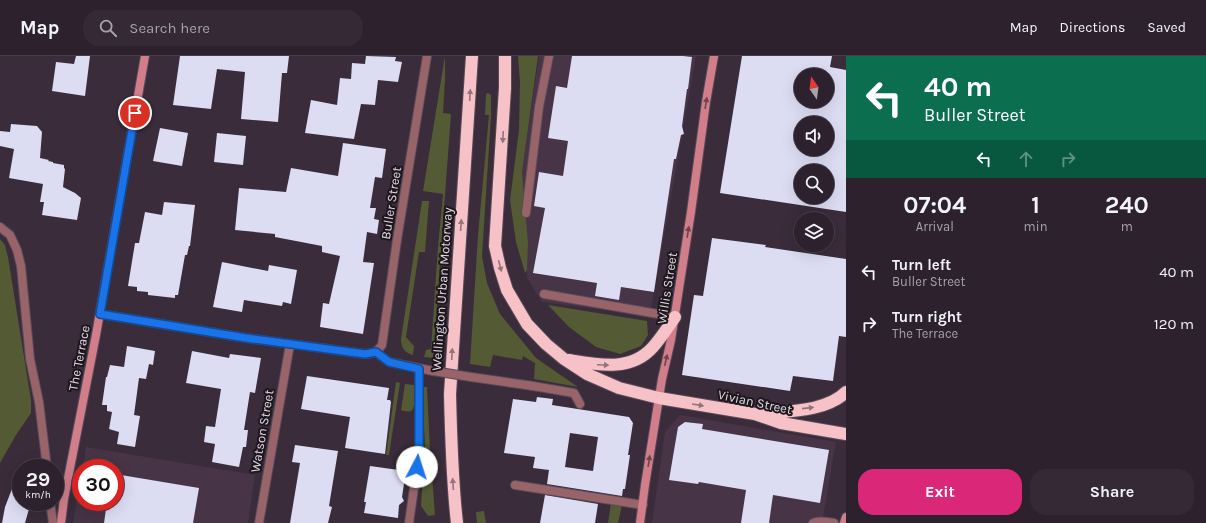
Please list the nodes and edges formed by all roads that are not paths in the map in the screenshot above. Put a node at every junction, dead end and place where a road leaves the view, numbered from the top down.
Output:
1 (145, 56) edge
2 (427, 56) edge
3 (472, 56) edge
4 (505, 56) edge
5 (549, 56) edge
6 (714, 56) edge
7 (526, 213) dead end
8 (0, 227) edge
9 (544, 294) dead end
10 (100, 314) junction
11 (675, 317) junction
12 (290, 344) junction
13 (376, 352) junction
14 (564, 359) junction
15 (419, 369) junction
16 (846, 392) edge
17 (659, 398) junction
18 (580, 404) dead end
19 (755, 414) junction
20 (846, 434) edge
21 (46, 459) edge
22 (515, 485) dead end
23 (643, 505) junction
24 (51, 511) edge
25 (846, 517) edge
26 (53, 523) edge
27 (61, 523) edge
28 (259, 523) edge
29 (410, 523) edge
30 (458, 523) edge
31 (640, 523) edge
32 (813, 523) edge
33 (834, 523) edge
34 (844, 523) edge

1 - 10 main road, The Terrace
2 - 13 street, Buller Street
30 -> 3 highway, Wellington Urban Motorway
4 -> 14 highway
5 - 7 street
11 -> 6 main road, Willis Street
8 - 21 street
9 - 11 street
10 - 12 street
10 - 27 main road, The Terrace
14 -> 11 highway
17 -> 11 main road, Willis Street
12 - 13 street
12 - 28 street, Watson Street
13 - 15 street
14 - 17 highway
15 - 18 street, bridge
15 - 29 street
19 -> 16 highway
17 -> 19 highway, Vivian Street
23 -> 17 main road, Willis Street
19 - 20 highway, Vivian Street
22 - 23 street
23 - 31 main road, Willis Street
24 - 26 street
25 - 34 main road
32 - 33 street

